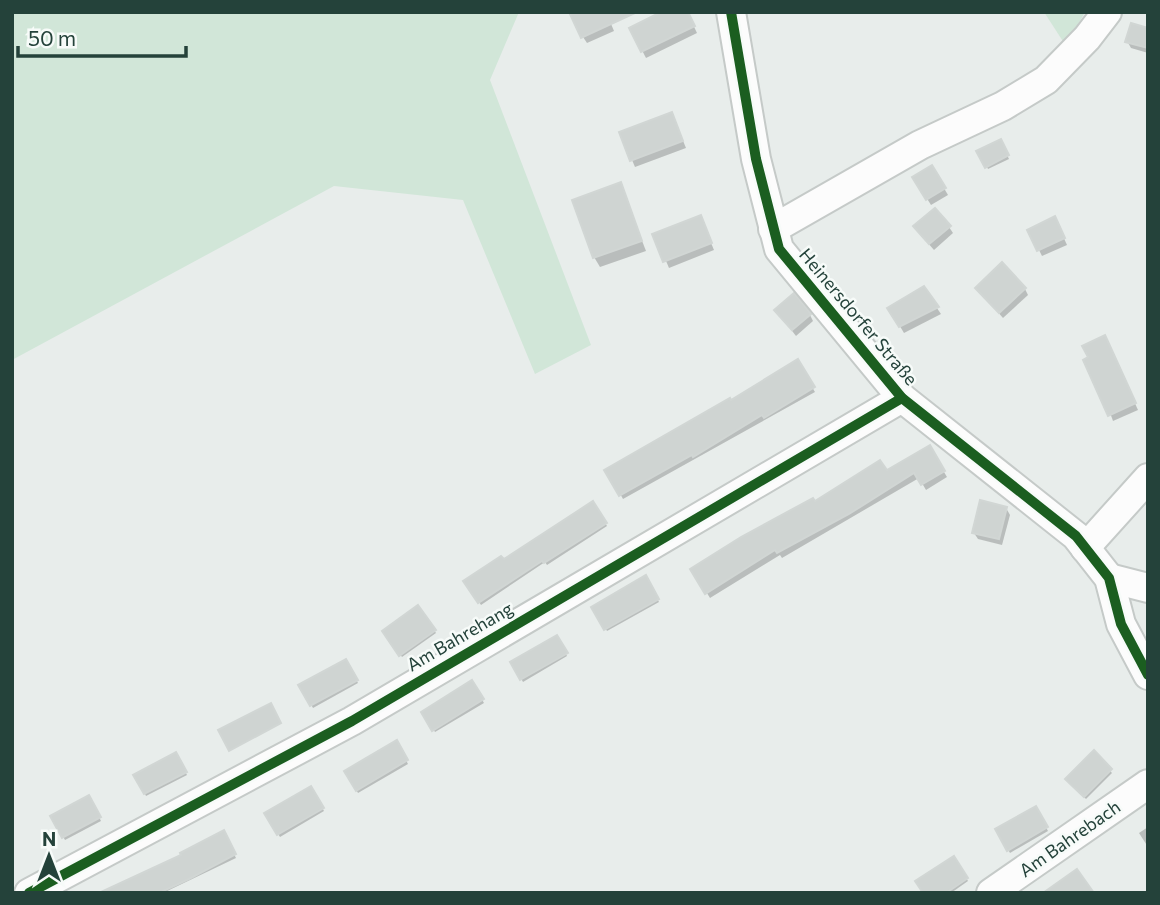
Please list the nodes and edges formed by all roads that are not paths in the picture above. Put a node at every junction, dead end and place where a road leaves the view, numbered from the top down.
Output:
1 (731, 12) edge
2 (1107, 12) edge
3 (773, 229) junction
4 (902, 398) junction
5 (1148, 478) edge
6 (1086, 548) junction
7 (1109, 578) junction
8 (1148, 588) edge
9 (1148, 675) edge
10 (1148, 785) edge
11 (29, 893) edge
12 (991, 893) edge

1 - 3 street, Heinersdorfer Straße
2 - 3 street
3 - 4 street, Heinersdorfer Straße
4 - 6 street, Heinersdorfer Straße
4 - 11 street, Am Bahrehang
5 - 6 street
6 - 7 street, Heinersdorfer Straße
7 - 8 street
7 - 9 street, Heinersdorfer Straße
10 - 12 street, Am Bahrebach

